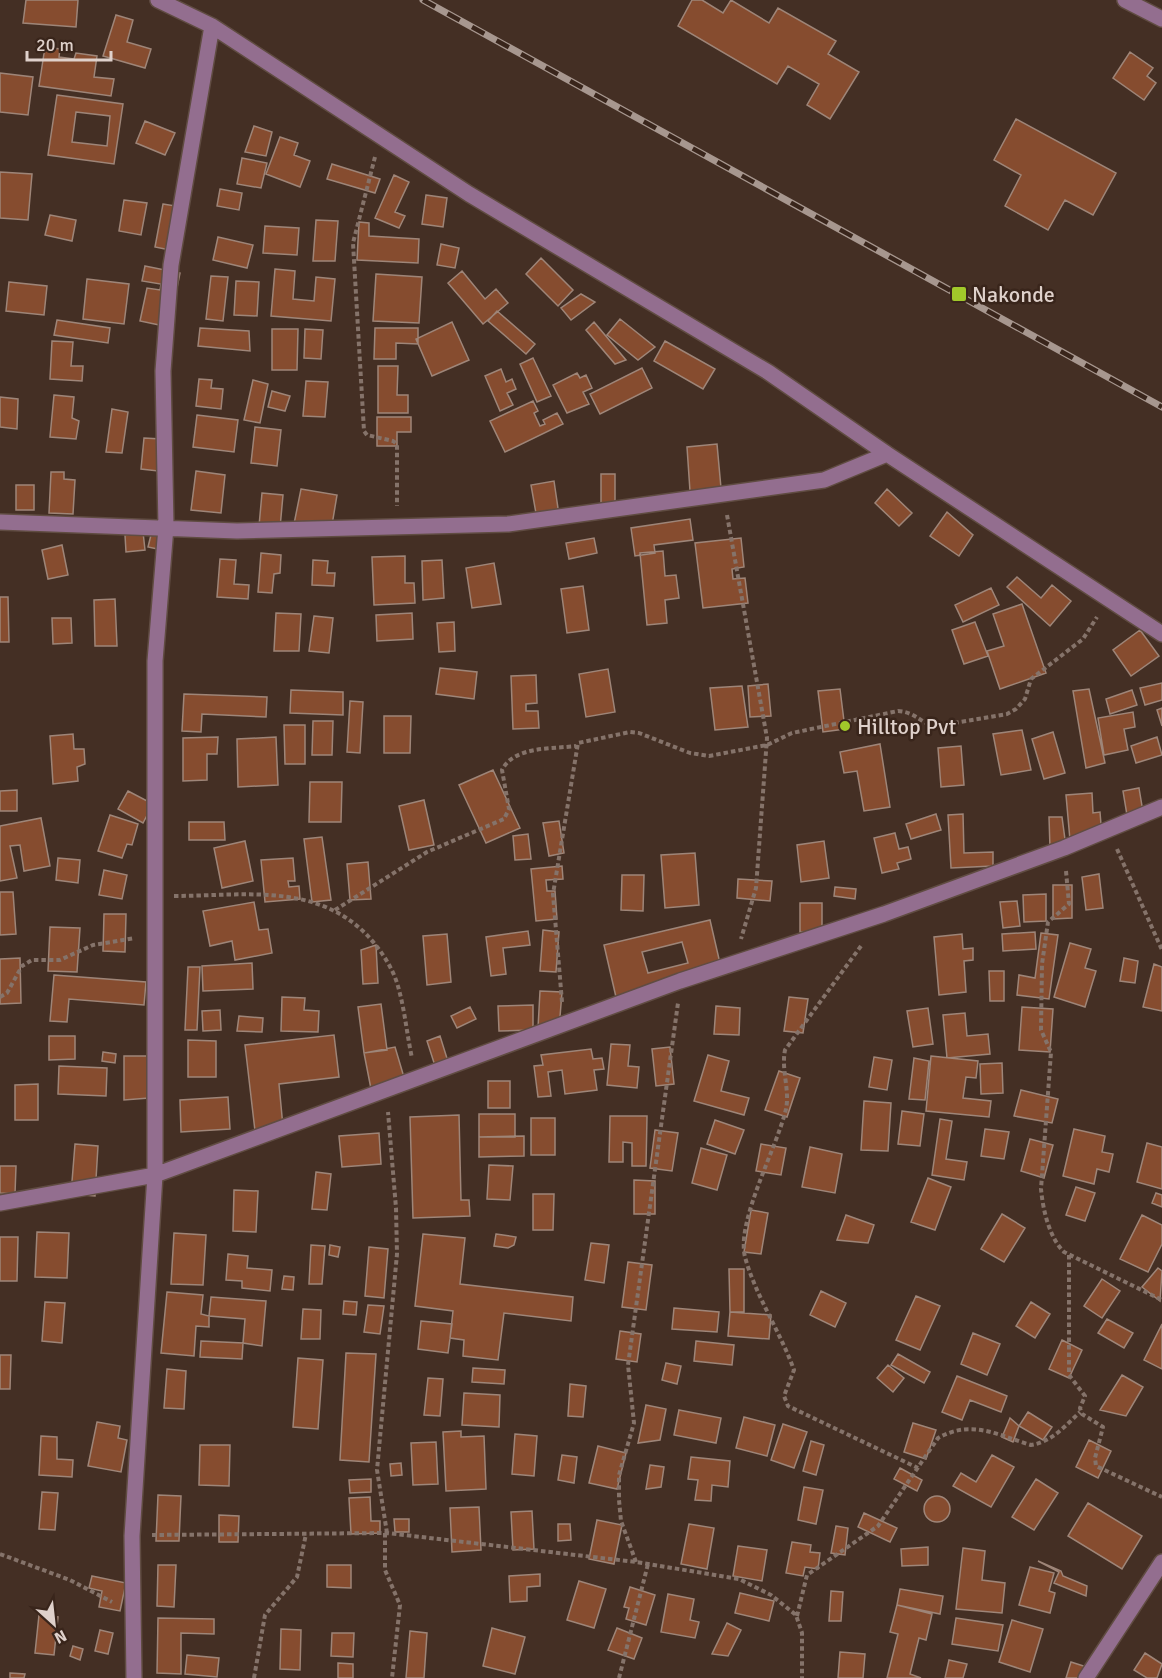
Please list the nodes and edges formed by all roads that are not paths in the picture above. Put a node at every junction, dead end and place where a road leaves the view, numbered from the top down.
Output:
1 (158, 0) edge
2 (1125, 0) edge
3 (1162, 19) edge
4 (212, 26) junction
5 (887, 454) junction
6 (0, 522) edge
7 (166, 527) junction
8 (1162, 634) edge
9 (1162, 807) edge
10 (155, 1174) junction
11 (0, 1203) edge
12 (1162, 1562) edge
13 (134, 1678) edge
14 (1086, 1678) edge

1 - 4 street
2 - 3 street
4 - 5 street
4 - 7 street
5 - 7 street
5 - 8 street
6 - 7 street
7 - 10 street
9 - 10 street
10 - 11 street
10 - 13 street
12 - 14 street

